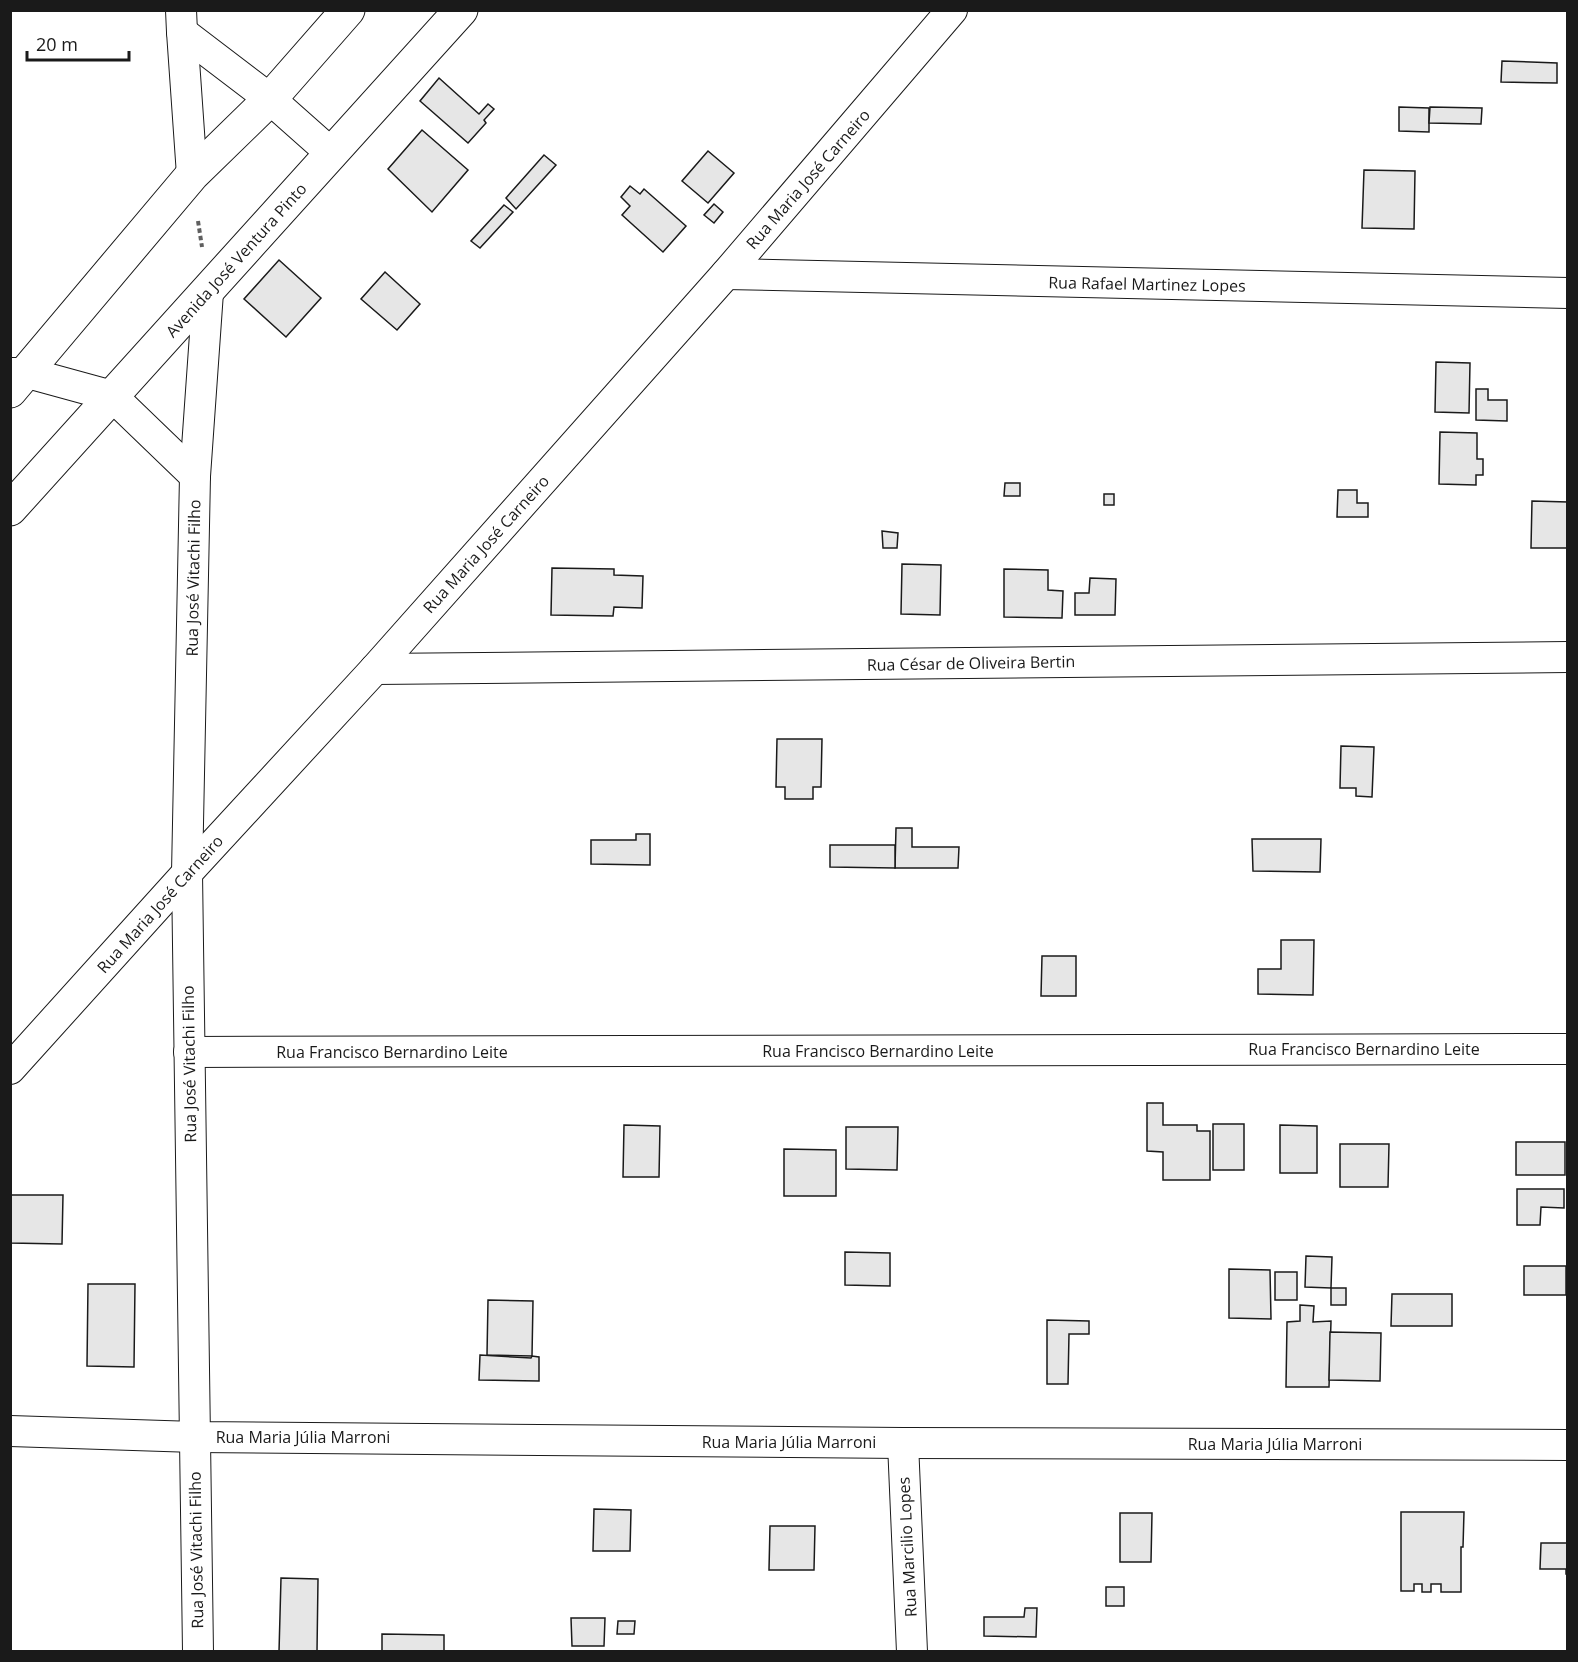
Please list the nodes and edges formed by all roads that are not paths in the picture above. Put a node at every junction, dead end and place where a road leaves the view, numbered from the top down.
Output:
1 (348, 10) edge
2 (461, 10) edge
3 (952, 10) edge
4 (182, 21) edge
5 (270, 99) junction
6 (332, 154) junction
7 (192, 175) junction
8 (726, 274) junction
9 (208, 292) junction
10 (1568, 293) edge
11 (16, 379) edge
12 (112, 396) junction
13 (195, 476) junction
14 (10, 509) edge
15 (1568, 657) edge
16 (375, 669) junction
17 (187, 873) junction
18 (1568, 1049) edge
19 (189, 1052) junction
20 (10, 1069) edge
21 (10, 1431) edge
22 (195, 1437) junction
23 (903, 1443) junction
24 (1568, 1445) edge
25 (198, 1652) edge
26 (912, 1652) edge

1 - 5 main road
2 - 6 main road, Avenida José Ventura Pinto
3 - 8 street, Rua Maria José Carneiro
4 - 5 street
4 - 7 street
5 - 6 street
5 - 7 main road
6 - 9 main road, Avenida José Ventura Pinto
7 - 11 main road
8 - 10 street, Rua Rafael Martinez Lopes
8 - 16 street, Rua Maria José Carneiro
9 - 12 main road, Avenida José Ventura Pinto
9 - 13 street, Rua José Vitachi Filho
11 - 12 street
12 - 13 street, Rua José Vitachi Filho
12 - 14 main road, Avenida José Ventura Pinto
13 - 17 street, Rua José Vitachi Filho
15 - 16 street, Rua César de Oliveira Bertin
16 - 17 street, Rua Maria José Carneiro
17 - 19 street, Rua José Vitachi Filho
17 - 20 street, Rua Maria José Carneiro
18 - 19 street, Rua Francisco Bernardino Leite
19 - 22 street, Rua José Vitachi Filho
21 - 22 street, Rua Maria Júlia Marroni
22 - 23 street, Rua Maria Júlia Marroni
22 - 25 street, Rua José Vitachi Filho
23 - 24 street, Rua Maria Júlia Marroni
23 - 26 street, Rua Marcilio Lopes

